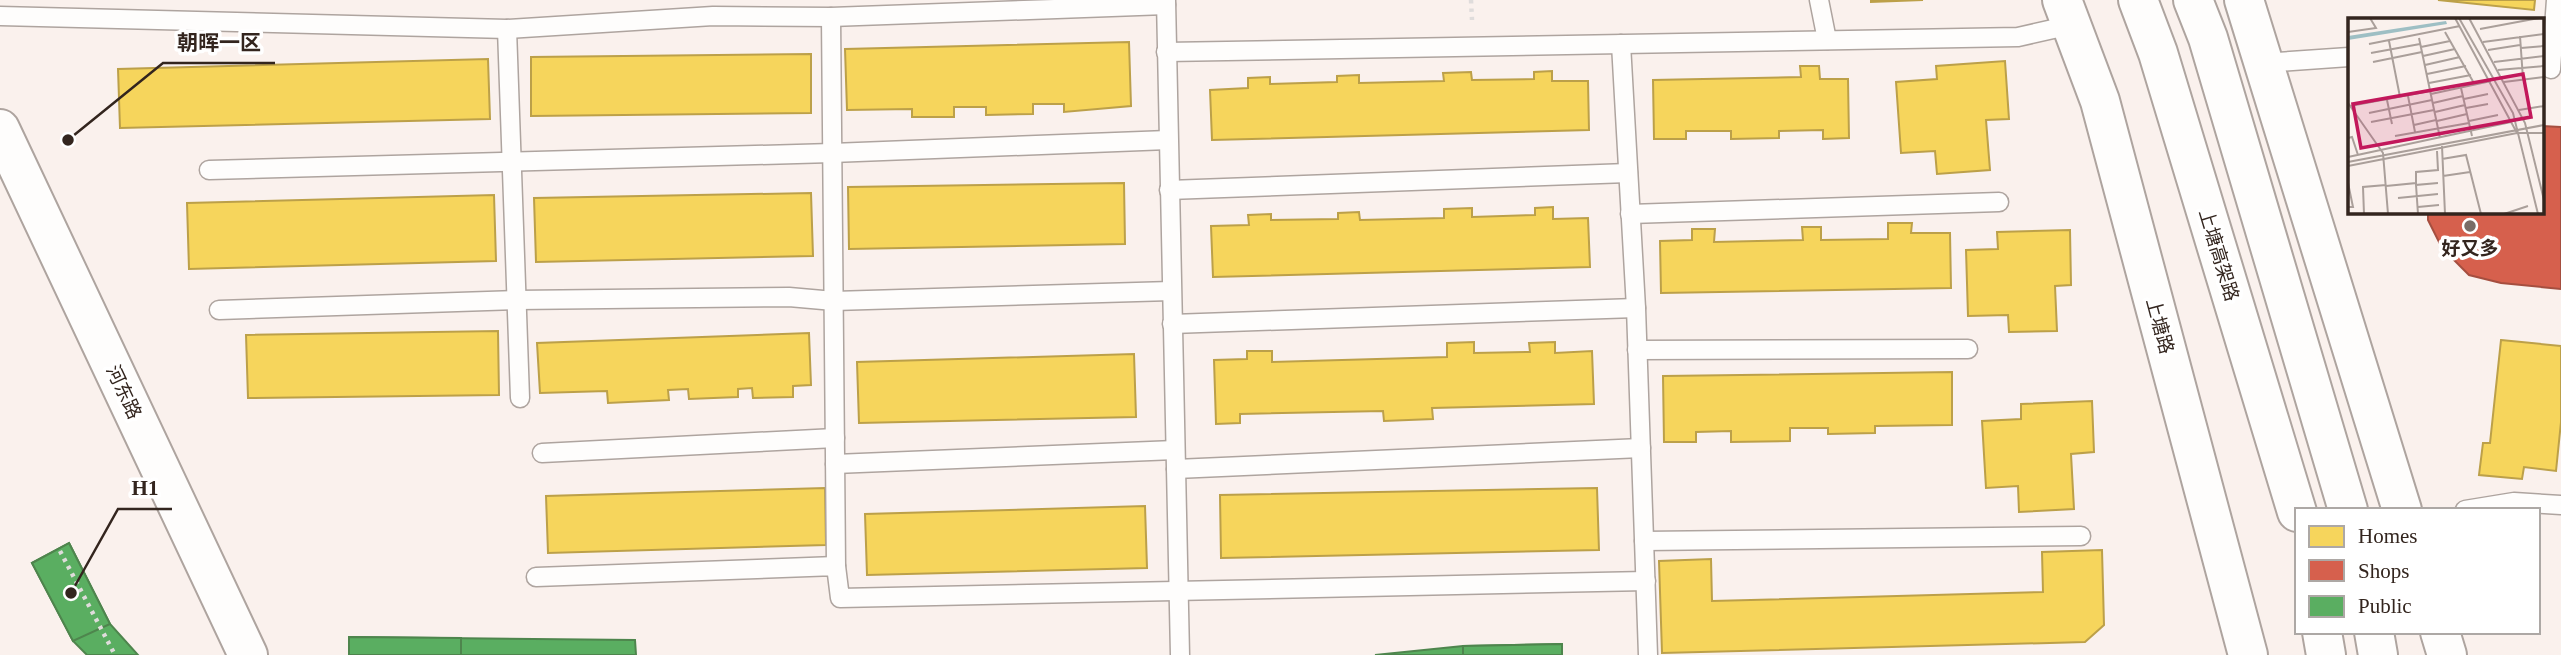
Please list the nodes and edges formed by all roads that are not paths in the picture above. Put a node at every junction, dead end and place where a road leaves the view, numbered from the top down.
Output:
1 (1819, 0) edge
2 (2138, 0) edge
3 (2193, 0) edge
4 (2244, 0) edge
5 (2557, 0) edge
6 (1166, 2) edge
7 (713, 8) edge
8 (2067, 12) edge
9 (0, 16) edge
10 (831, 17) junction
11 (506, 29) junction
12 (1827, 40) junction
13 (1621, 44) junction
14 (1166, 52) junction
15 (2348, 57) edge
16 (2263, 63) junction
17 (2551, 69) edge
18 (0, 129) edge
19 (1168, 140) junction
20 (832, 153) junction
21 (512, 160) junction
22 (209, 170) dead end
23 (1628, 173) junction
24 (1169, 190) junction
25 (1999, 202) dead end
26 (1630, 214) junction
27 (1171, 291) junction
28 (516, 300) junction
29 (834, 301) junction
30 (1636, 308) junction
31 (219, 310) dead end
32 (1172, 324) junction
33 (1968, 349) dead end
34 (1637, 350) junction
35 (520, 398) dead end
36 (835, 438) junction
37 (1641, 448) junction
38 (1175, 450) junction
39 (542, 453) dead end
40 (835, 464) junction
41 (1176, 469) junction
42 (2561, 505) edge
43 (2296, 508) edge
44 (2347, 508) edge
45 (2401, 508) edge
46 (2477, 508) edge
47 (2081, 536) dead end
48 (1644, 541) junction
49 (836, 566) junction
50 (536, 577) dead end
51 (1646, 581) junction
52 (1178, 590) junction
53 (2322, 634) edge
54 (2374, 634) edge
55 (2441, 634) edge
56 (248, 655) edge
57 (1180, 655) edge
58 (1648, 655) edge
59 (2248, 655) edge
60 (2326, 655) edge
61 (2378, 655) edge
62 (2447, 655) edge

1 - 12 lane
2 - 43 main road, 上塘高架路
3 - 44 main road
4 - 16 main road
5 - 17 lane
6 - 10 lane
6 - 14 lane
7 - 10 lane
7 - 11 lane
8 - 12 lane
8 - 59 main road, 上塘路
9 - 11 lane
10 - 20 lane
11 - 21 lane
12 - 13 lane
13 - 14 lane
13 - 23 lane
14 - 19 lane
15 - 16 lane
16 - 45 main road
18 - 56 main road, 河东路
19 - 20 lane
19 - 24 lane
20 - 21 lane
20 - 29 lane
21 - 22 lane
21 - 28 lane
23 - 24 lane
23 - 26 lane
24 - 27 lane
25 - 26 lane
26 - 30 lane
27 - 29 lane
27 - 32 lane
28 - 29 lane
28 - 31 lane
28 - 35 lane
29 - 36 lane
30 - 32 lane
30 - 34 lane
32 - 38 lane
33 - 34 lane
34 - 37 lane
36 - 39 lane
36 - 40 lane
37 - 41 lane
37 - 48 lane
38 - 40 lane
38 - 41 lane
40 - 49 lane
41 - 52 lane
42 - 46 lane
47 - 48 lane
48 - 51 lane
49 - 50 lane
49 - 52 lane
51 - 52 lane
51 - 58 lane
52 - 57 lane
53 - 60 main road
54 - 61 main road
55 - 62 main road

